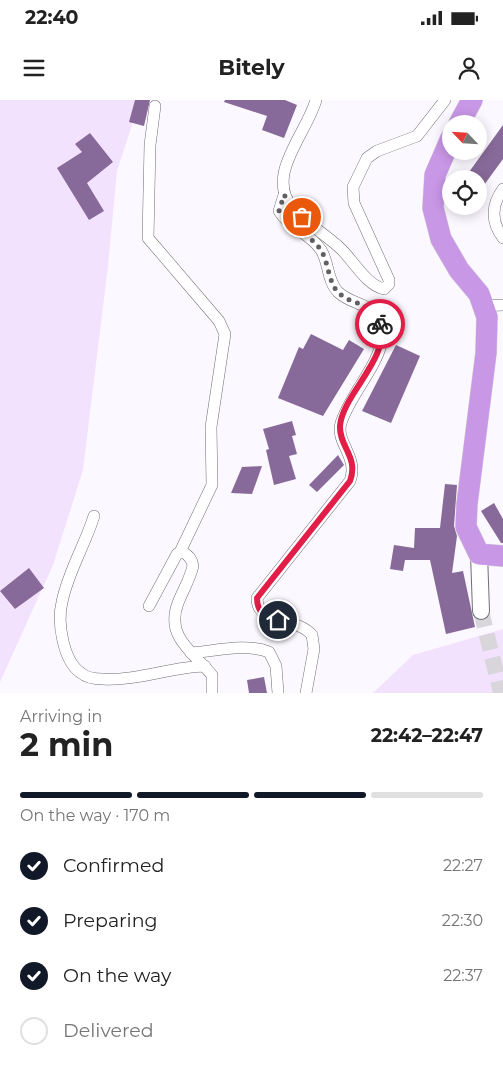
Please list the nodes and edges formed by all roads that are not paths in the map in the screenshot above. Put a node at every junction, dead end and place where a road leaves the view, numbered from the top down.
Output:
1 (316, 100) edge
2 (445, 100) edge
3 (472, 100) edge
4 (155, 106) dead end
5 (464, 115) edge
6 (442, 158) edge
7 (503, 189) edge
8 (284, 195) junction
9 (503, 238) edge
10 (493, 306) edge
11 (94, 516) dead end
12 (180, 552) junction
13 (480, 554) junction
14 (503, 556) edge
15 (149, 606) dead end
16 (481, 611) tunnel mouth
17 (192, 653) junction
18 (205, 666) junction
19 (212, 693) edge
20 (278, 693) edge
21 (306, 693) edge

1 - 8 street
2 - 8 street
3 - 5 highway
4 - 12 street
6 - 10 highway
7 - 9 street
8 - 21 street
10 - 13 highway
11 - 18 street
12 - 15 street
12 - 17 street
13 - 14 highway
13 - 16 main road
17 - 18 street
17 - 20 street
18 - 19 street

